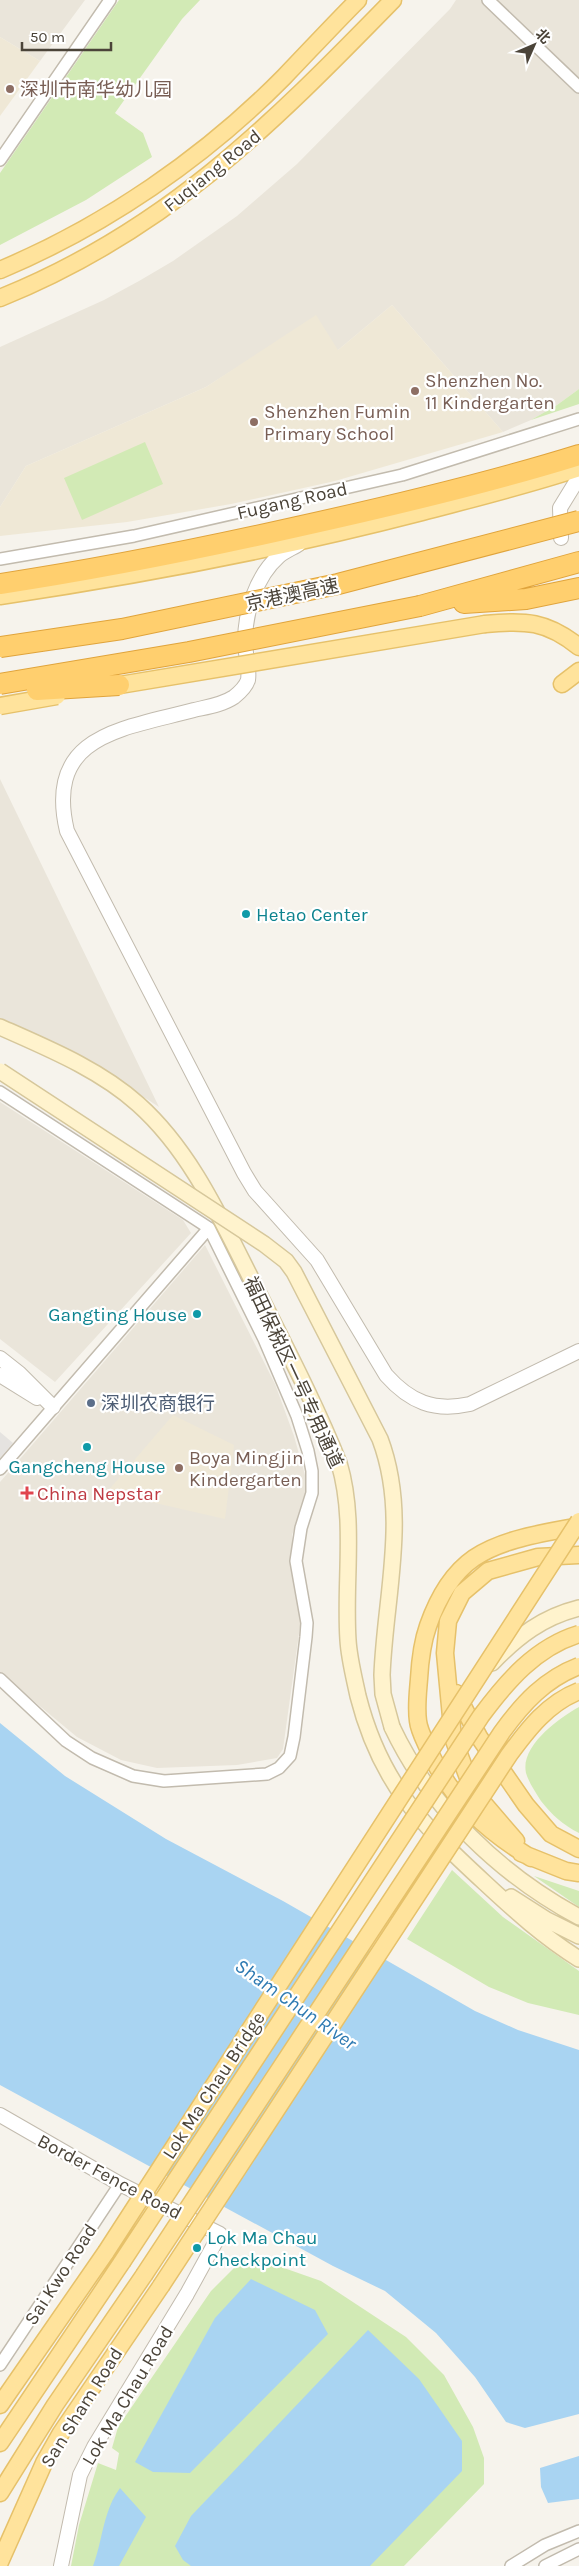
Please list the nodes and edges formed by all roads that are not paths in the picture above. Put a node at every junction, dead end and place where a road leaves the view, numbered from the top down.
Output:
1 (110, 0) edge
2 (358, 0) edge
3 (392, 0) edge
4 (488, 0) edge
5 (579, 87) edge
6 (0, 160) edge
7 (0, 270) edge
8 (0, 298) edge
9 (579, 419) edge
10 (579, 455) edge
11 (579, 468) edge
12 (579, 477) edge
13 (579, 512) edge
14 (579, 521) edge
15 (561, 538) dead end
16 (303, 541) junction
17 (505, 542) junction
18 (0, 559) edge
19 (579, 562) edge
20 (0, 584) edge
21 (579, 588) edge
22 (0, 596) edge
23 (420, 606) junction
24 (0, 647) edge
25 (579, 647) edge
26 (579, 671) edge
27 (0, 684) edge
28 (562, 684) dead end
29 (119, 685) junction
30 (0, 691) edge
31 (0, 706) edge
32 (0, 1027) edge
33 (0, 1071) edge
34 (0, 1092) edge
35 (209, 1228) junction
36 (579, 1351) edge
37 (0, 1358) edge
38 (0, 1375) edge
39 (53, 1407) junction
40 (0, 1469) edge
41 (579, 1521) edge
42 (579, 1526) edge
43 (579, 1555) edge
44 (579, 1608) edge
45 (579, 1634) edge
46 (445, 1653) junction
47 (579, 1666) edge
48 (0, 1680) edge
49 (579, 1691) edge
50 (465, 1694) junction
51 (448, 1811) junction
52 (579, 1849) edge
53 (531, 1858) junction
54 (462, 1862) junction
55 (579, 1873) edge
56 (578, 1917) edge
57 (579, 1936) edge
58 (579, 1959) edge
59 (0, 2115) edge
60 (120, 2184) junction
61 (220, 2234) joint
62 (0, 2364) edge
63 (0, 2405) edge
64 (0, 2442) edge
65 (0, 2493) edge
66 (579, 2531) edge
67 (579, 2549) edge
68 (0, 2562) edge
69 (546, 2565) edge
70 (61, 2566) edge
71 (511, 2566) edge

1 - 6 street
2 - 7 main road, Fuqiang Road
3 - 8 main road, Fuqiang Road
4 - 5 street
9 - 18 street, Fugang Road
10 - 20 highway
11 - 16 main road
12 - 15 street
13 - 17 highway, bridge
14 - 17 highway, 京港澳高速, bridge
16 - 22 main road
16 - 36 street
17 - 24 highway, 京港澳高速, bridge
19 - 23 highway, 京港澳高速
21 - 23 highway
23 - 27 highway, 京港澳高速, bridge
25 - 29 main road, bridge
26 - 28 main road
29 - 30 highway, bridge
29 - 31 main road, bridge
32 - 54 main road, 福田保税区一号专用通道
33 - 51 main road, 福田保税区一号专用通道, bridge
34 - 35 street
35 - 39 street
35 - 48 street
37 - 39 street
38 - 39 street
39 - 40 street
41 - 50 main road, Lok Ma Chau Bridge, bridge
42 - 53 main road
43 - 46 main road
44 - 50 main road, bridge
45 - 64 main road, Lok Ma Chau Bridge, bridge
46 - 52 main road
46 - 53 main road
47 - 65 main road, San Sham Road, bridge
49 - 68 main road, San Sham Road, bridge
50 - 63 main road, Lok Ma Chau Bridge, bridge
51 - 53 main road
51 - 56 main road, 福田保税区一号专用通道
53 - 55 main road
54 - 57 main road
54 - 58 main road, 福田保税区一号专用通道
59 - 60 street, Border Fence Road
60 - 61 street, Border Fence Road
60 - 62 street, Sai Kwo Road
61 - 70 street, Lok Ma Chau Road
66 - 71 street
67 - 69 street

